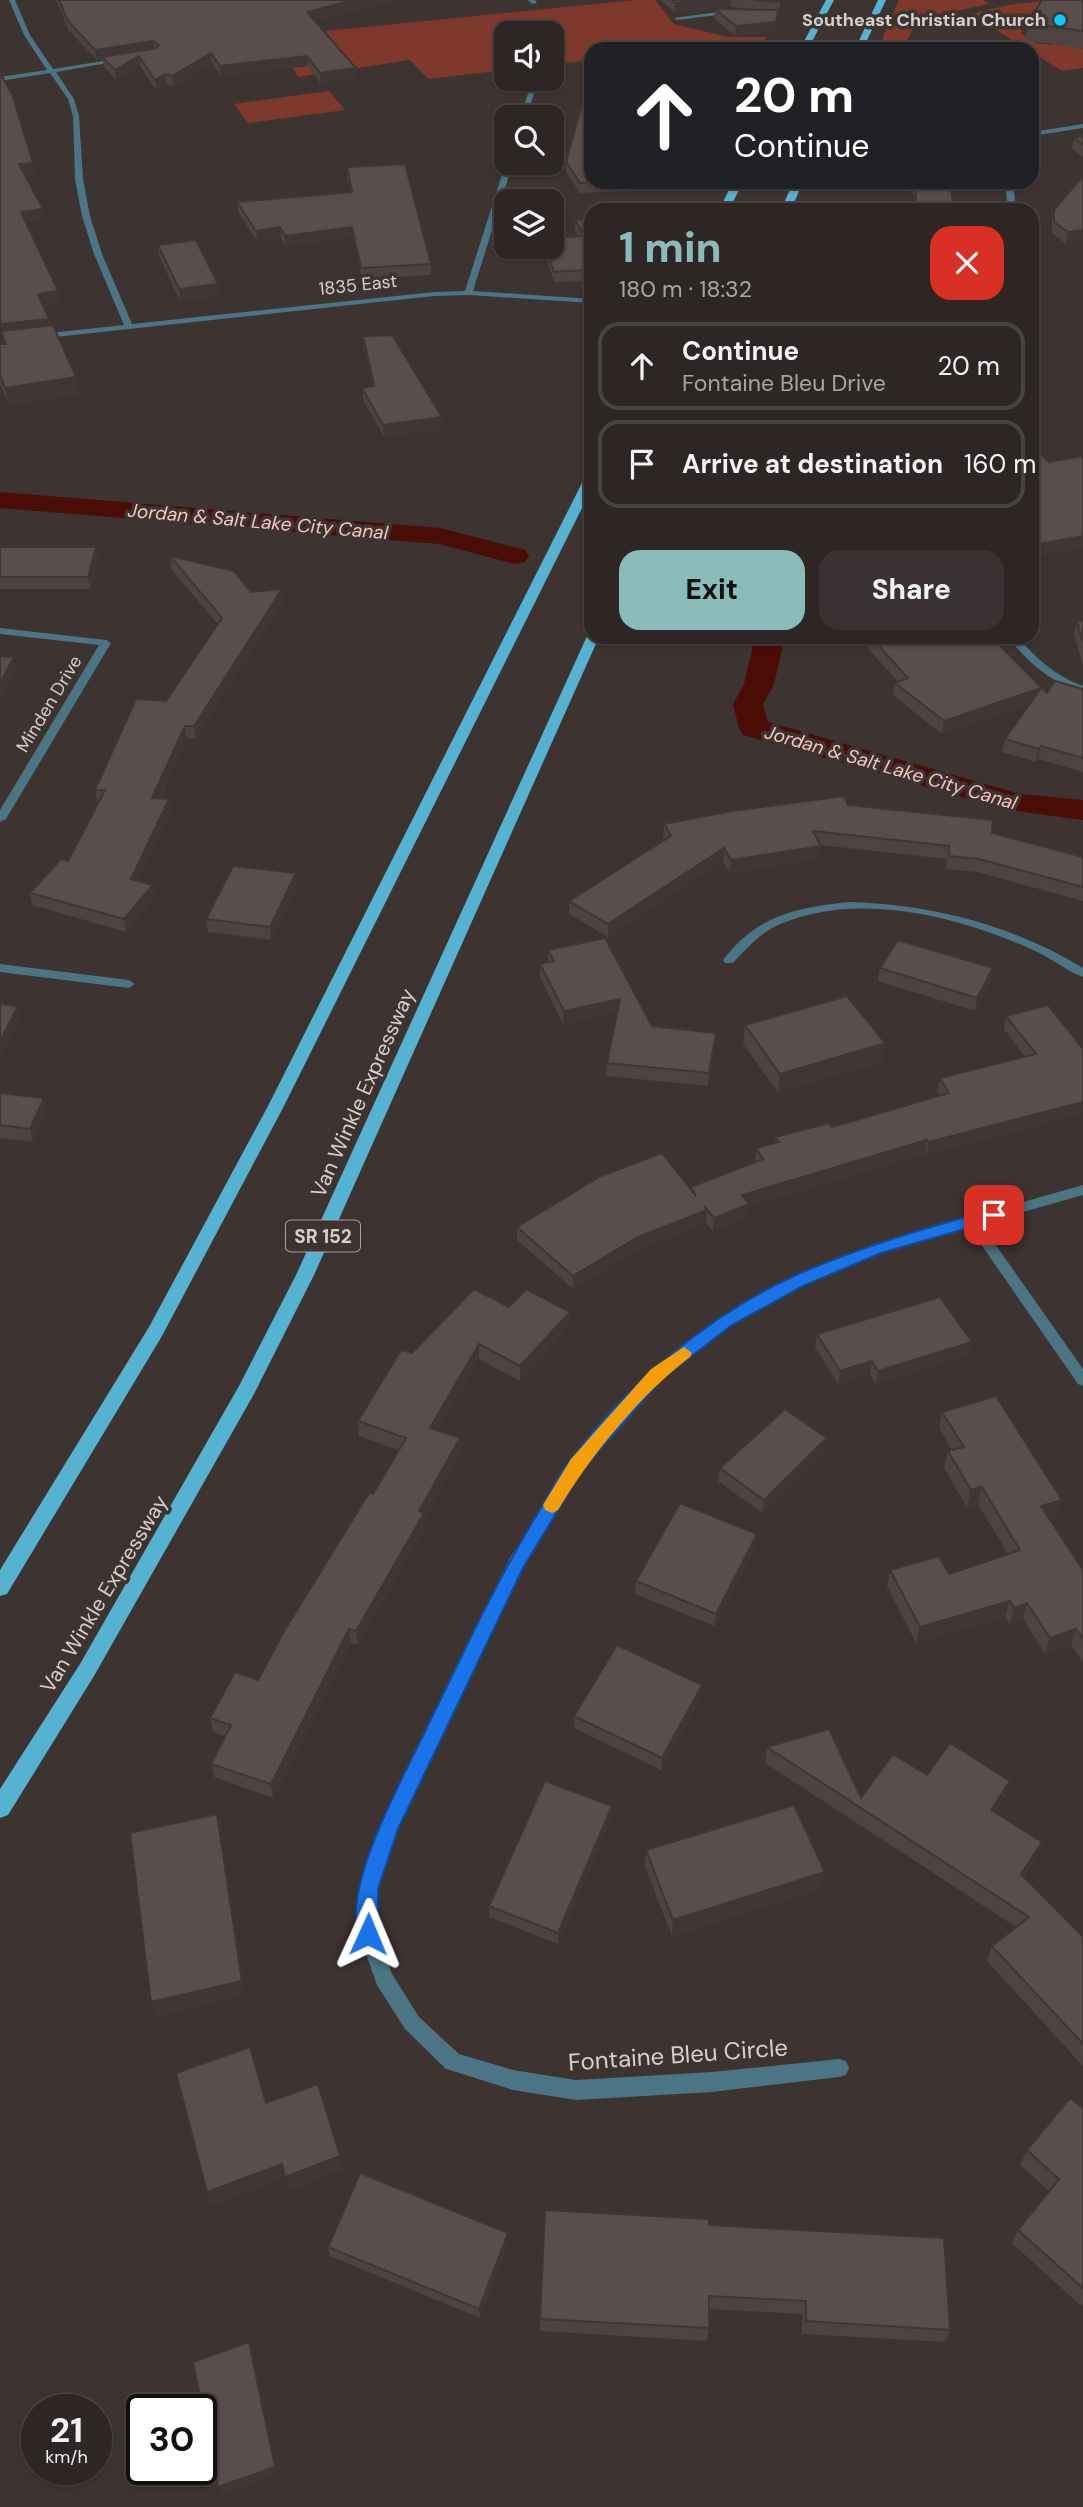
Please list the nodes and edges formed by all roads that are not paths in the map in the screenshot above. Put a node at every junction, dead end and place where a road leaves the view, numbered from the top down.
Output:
1 (12, 0) edge
2 (830, 0) edge
3 (882, 0) edge
4 (743, 12) edge
5 (677, 18) edge
6 (808, 42) edge
7 (862, 42) edge
8 (129, 59) edge
9 (53, 71) junction
10 (0, 79) edge
11 (1083, 126) edge
12 (1039, 133) edge
13 (505, 175) edge
14 (468, 293) junction
15 (584, 300) edge
16 (129, 327) junction
17 (26, 339) edge
18 (584, 491) edge
19 (0, 631) edge
20 (590, 644) edge
21 (1019, 644) edge
22 (1083, 689) edge
23 (0, 819) edge
24 (729, 960) dead end
25 (0, 968) edge
26 (1083, 973) edge
27 (129, 984) dead end
28 (1083, 1190) edge
29 (972, 1221) junction
30 (1083, 1380) edge
31 (0, 1588) edge
32 (0, 1808) edge
33 (838, 2068) dead end

1 - 9 street
2 - 6 main road
3 - 7 main road
4 - 5 street
8 - 9 street
9 - 10 street
9 - 16 street
11 - 12 street
13 - 14 street
14 - 15 street, 1835 East
14 - 16 street, 1835 East
16 - 17 street, 1835 East
18 - 31 main road
19 - 23 street, Minden Drive
20 - 32 main road, Van Winkle Expressway / SR 152
21 - 22 street
24 - 26 street
25 - 27 street
28 - 29 street, Fontaine Bleu Circle
29 - 30 street
29 - 33 street, Fontaine Bleu Circle

